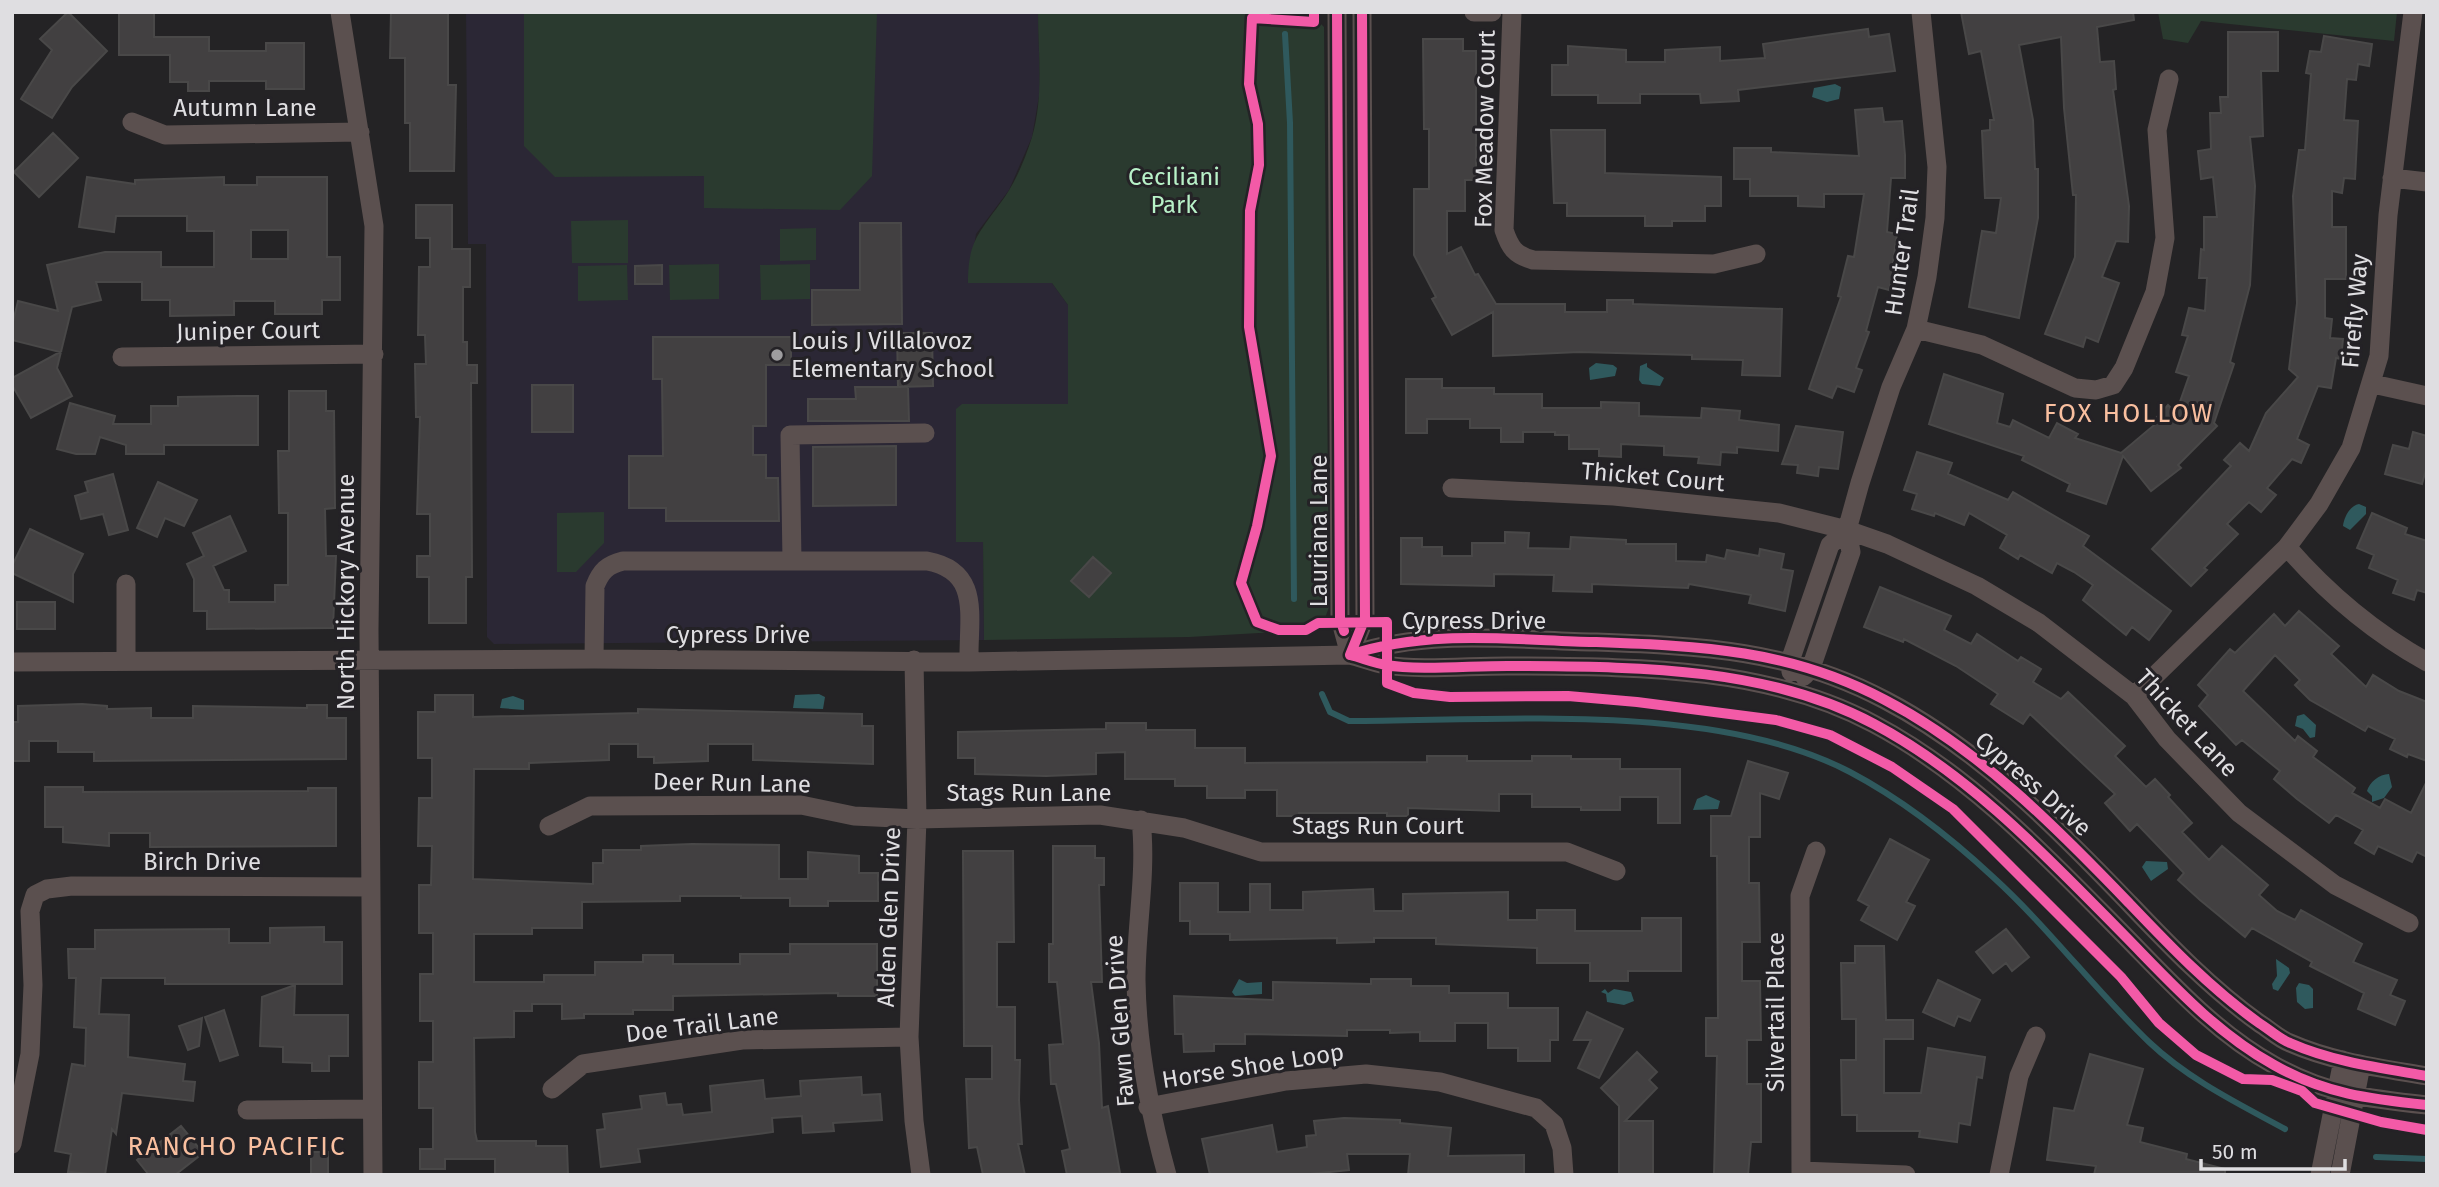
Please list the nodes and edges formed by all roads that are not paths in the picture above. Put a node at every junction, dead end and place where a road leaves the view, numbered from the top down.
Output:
1 (340, 12) edge
2 (1338, 12) edge
3 (1362, 12) edge
4 (1475, 12) edge
5 (1492, 12) edge
6 (1512, 12) edge
7 (1921, 12) edge
8 (2413, 12) edge
9 (2169, 79) dead end
10 (132, 122) dead end
11 (360, 132) junction
12 (2392, 178) junction
13 (2427, 182) edge
14 (1756, 254) dead end
15 (1916, 329) junction
16 (374, 354) junction
17 (122, 357) dead end
18 (2373, 384) junction
19 (2427, 396) edge
20 (925, 433) dead end
21 (1452, 488) dead end
22 (1847, 530) junction
23 (2287, 547) junction
24 (792, 561) junction
25 (127, 584) dead end
26 (1350, 654) junction
27 (594, 659) junction
28 (369, 660) junction
29 (914, 660) junction
30 (126, 661) junction
31 (1790, 661) junction
32 (12, 662) edge
33 (969, 662) junction
34 (2427, 662) edge
35 (1811, 668) junction
36 (1791, 690) junction
37 (2134, 696) junction
38 (917, 819) junction
39 (1141, 820) junction
40 (549, 826) dead end
41 (1816, 851) dead end
42 (1616, 872) dead end
43 (371, 887) junction
44 (2409, 923) dead end
45 (2036, 1036) dead end
46 (909, 1037) junction
47 (2352, 1062) junction
48 (2427, 1076) edge
49 (552, 1089) dead end
50 (2345, 1095) junction
51 (2427, 1105) edge
52 (1148, 1107) junction
53 (371, 1109) junction
54 (247, 1110) dead end
55 (12, 1144) edge
56 (1801, 1173) edge
57 (373, 1175) edge
58 (921, 1175) edge
59 (1167, 1175) edge
60 (1564, 1175) edge
61 (1906, 1175) edge
62 (1999, 1175) edge
63 (2320, 1175) edge
64 (2340, 1175) edge

1 - 11 street, North Hickory Avenue
2 - 26 street, Lauriana Lane
3 - 26 street, Lauriana Lane
4 - 5 street
6 - 14 street, Fox Meadow Court
7 - 15 street, Hunter Trail
8 - 12 street, Firefly Way
9 - 15 street
10 - 11 street, Autumn Lane
11 - 16 street, North Hickory Avenue
12 - 13 street
12 - 18 street, Firefly Way
15 - 22 street, Hunter Trail
16 - 17 street, Juniper Court
16 - 28 street, North Hickory Avenue
18 - 19 street
18 - 23 street, Firefly Way
20 - 24 street
21 - 22 street, Thicket Court
22 - 31 street, Hunter Trail
22 - 35 street, Hunter Trail
22 - 37 street, Thicket Lane
23 - 34 street
23 - 37 street, Firefly Way
24 - 27 street
24 - 33 street
25 - 30 street
26 - 31 street, Cypress Drive
26 - 33 street, Cypress Drive
26 - 36 street, Cypress Drive
27 - 28 street, Cypress Drive
27 - 29 street, Cypress Drive
28 - 30 street, Cypress Drive
28 - 43 street, North Hickory Avenue
29 - 33 street, Cypress Drive
29 - 38 street, Alden Glen Drive
30 - 32 street, Cypress Drive
31 - 35 street, Cypress Drive
31 - 36 street, Hunter Trail
35 - 36 street, Hunter Trail
35 - 47 street, Cypress Drive
36 - 50 street, Cypress Drive
37 - 44 street, Thicket Lane
38 - 39 street, Stags Run Lane
38 - 40 street, Deer Run Lane
38 - 46 street, Alden Glen Drive
39 - 42 street, Stags Run Court
39 - 52 street, Fawn Glen Drive
41 - 56 street, Silvertail Place
43 - 53 street, North Hickory Avenue
43 - 55 street, Birch Drive
45 - 62 street
46 - 49 street, Doe Trail Lane
46 - 58 street, Alden Glen Drive
47 - 48 street, Cypress Drive
47 - 50 street
50 - 51 street, Cypress Drive
50 - 63 street
50 - 64 street
52 - 59 street, Fawn Glen Drive
52 - 60 street, Horse Shoe Loop
53 - 54 street
53 - 57 street, North Hickory Avenue
56 - 61 street

